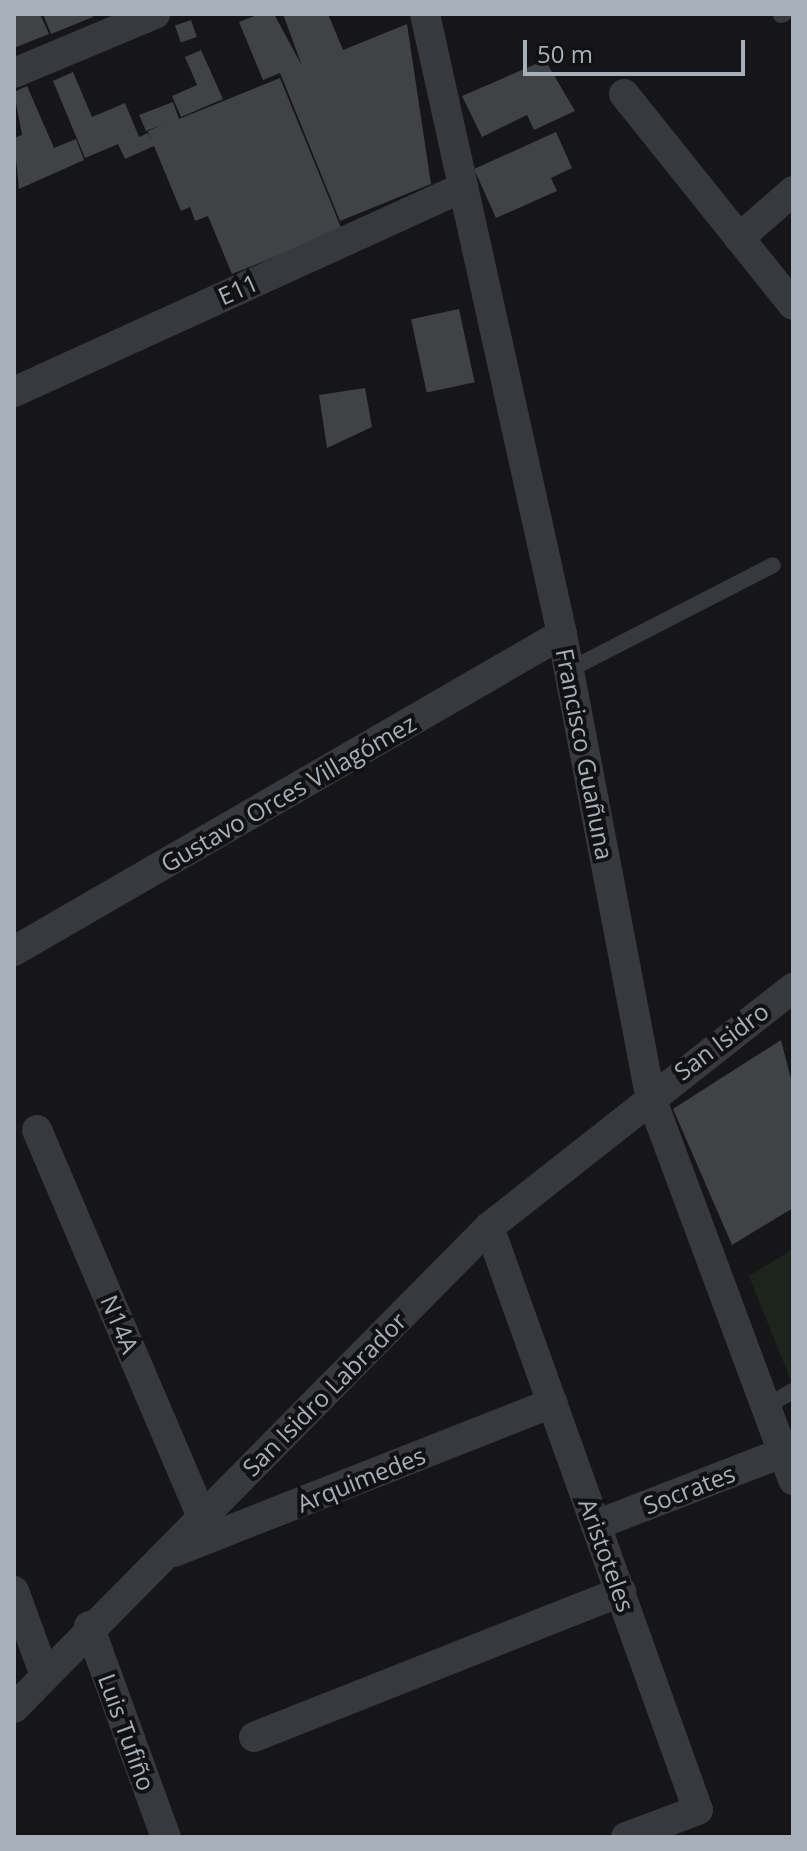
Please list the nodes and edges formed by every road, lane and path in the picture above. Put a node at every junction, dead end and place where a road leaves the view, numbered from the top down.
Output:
1 (155, 14) edge
2 (433, 17) edge
3 (14, 73) edge
4 (624, 94) dead end
5 (463, 187) junction
6 (793, 191) edge
7 (739, 238) junction
8 (793, 305) edge
9 (14, 392) edge
10 (773, 565) dead end
11 (562, 634) junction
12 (569, 670) junction
13 (14, 951) edge
14 (793, 988) edge
15 (650, 1095) junction
16 (37, 1130) dead end
17 (489, 1227) junction
18 (793, 1391) edge
19 (553, 1403) junction
20 (765, 1407) junction
21 (788, 1466) edge
22 (202, 1517) junction
23 (596, 1525) junction
24 (169, 1554) junction
25 (14, 1591) edge
26 (621, 1592) junction
27 (89, 1626) junction
28 (44, 1673) junction
29 (14, 1708) edge
30 (254, 1737) dead end
31 (166, 1837) edge
32 (626, 1837) edge

1 - 3 street
2 - 5 street, Francisco Guañuna
4 - 7 street
5 - 9 street, E11
5 - 11 street, Francisco Guañuna
6 - 7 street
7 - 8 street
10 - 12 lane
11 - 12 street, Francisco Guañuna
11 - 13 street, Gustavo Orces Villagómez
12 - 15 street, Francisco Guañuna
14 - 15 street, San Isidro
15 - 17 street, San Isidro Labrador
15 - 20 street, Francisco Guañuna
16 - 22 street, N14A
17 - 19 street, Aristoteles
17 - 22 street, San Isidro Labrador
18 - 20 lane
19 - 23 street, Aristoteles
19 - 24 street, Arquimedes
20 - 21 street, Francisco Guañuna
21 - 23 street, Socrates
22 - 24 street, San Isidro Labrador
23 - 26 street, Aristoteles
24 - 27 street, San Isidro Labrador
25 - 28 street
26 - 30 street
26 - 32 street, Aristoteles
27 - 28 street, San Isidro Labrador
27 - 31 street, Luis Tufiño
28 - 29 street, San Isidro Labrador

